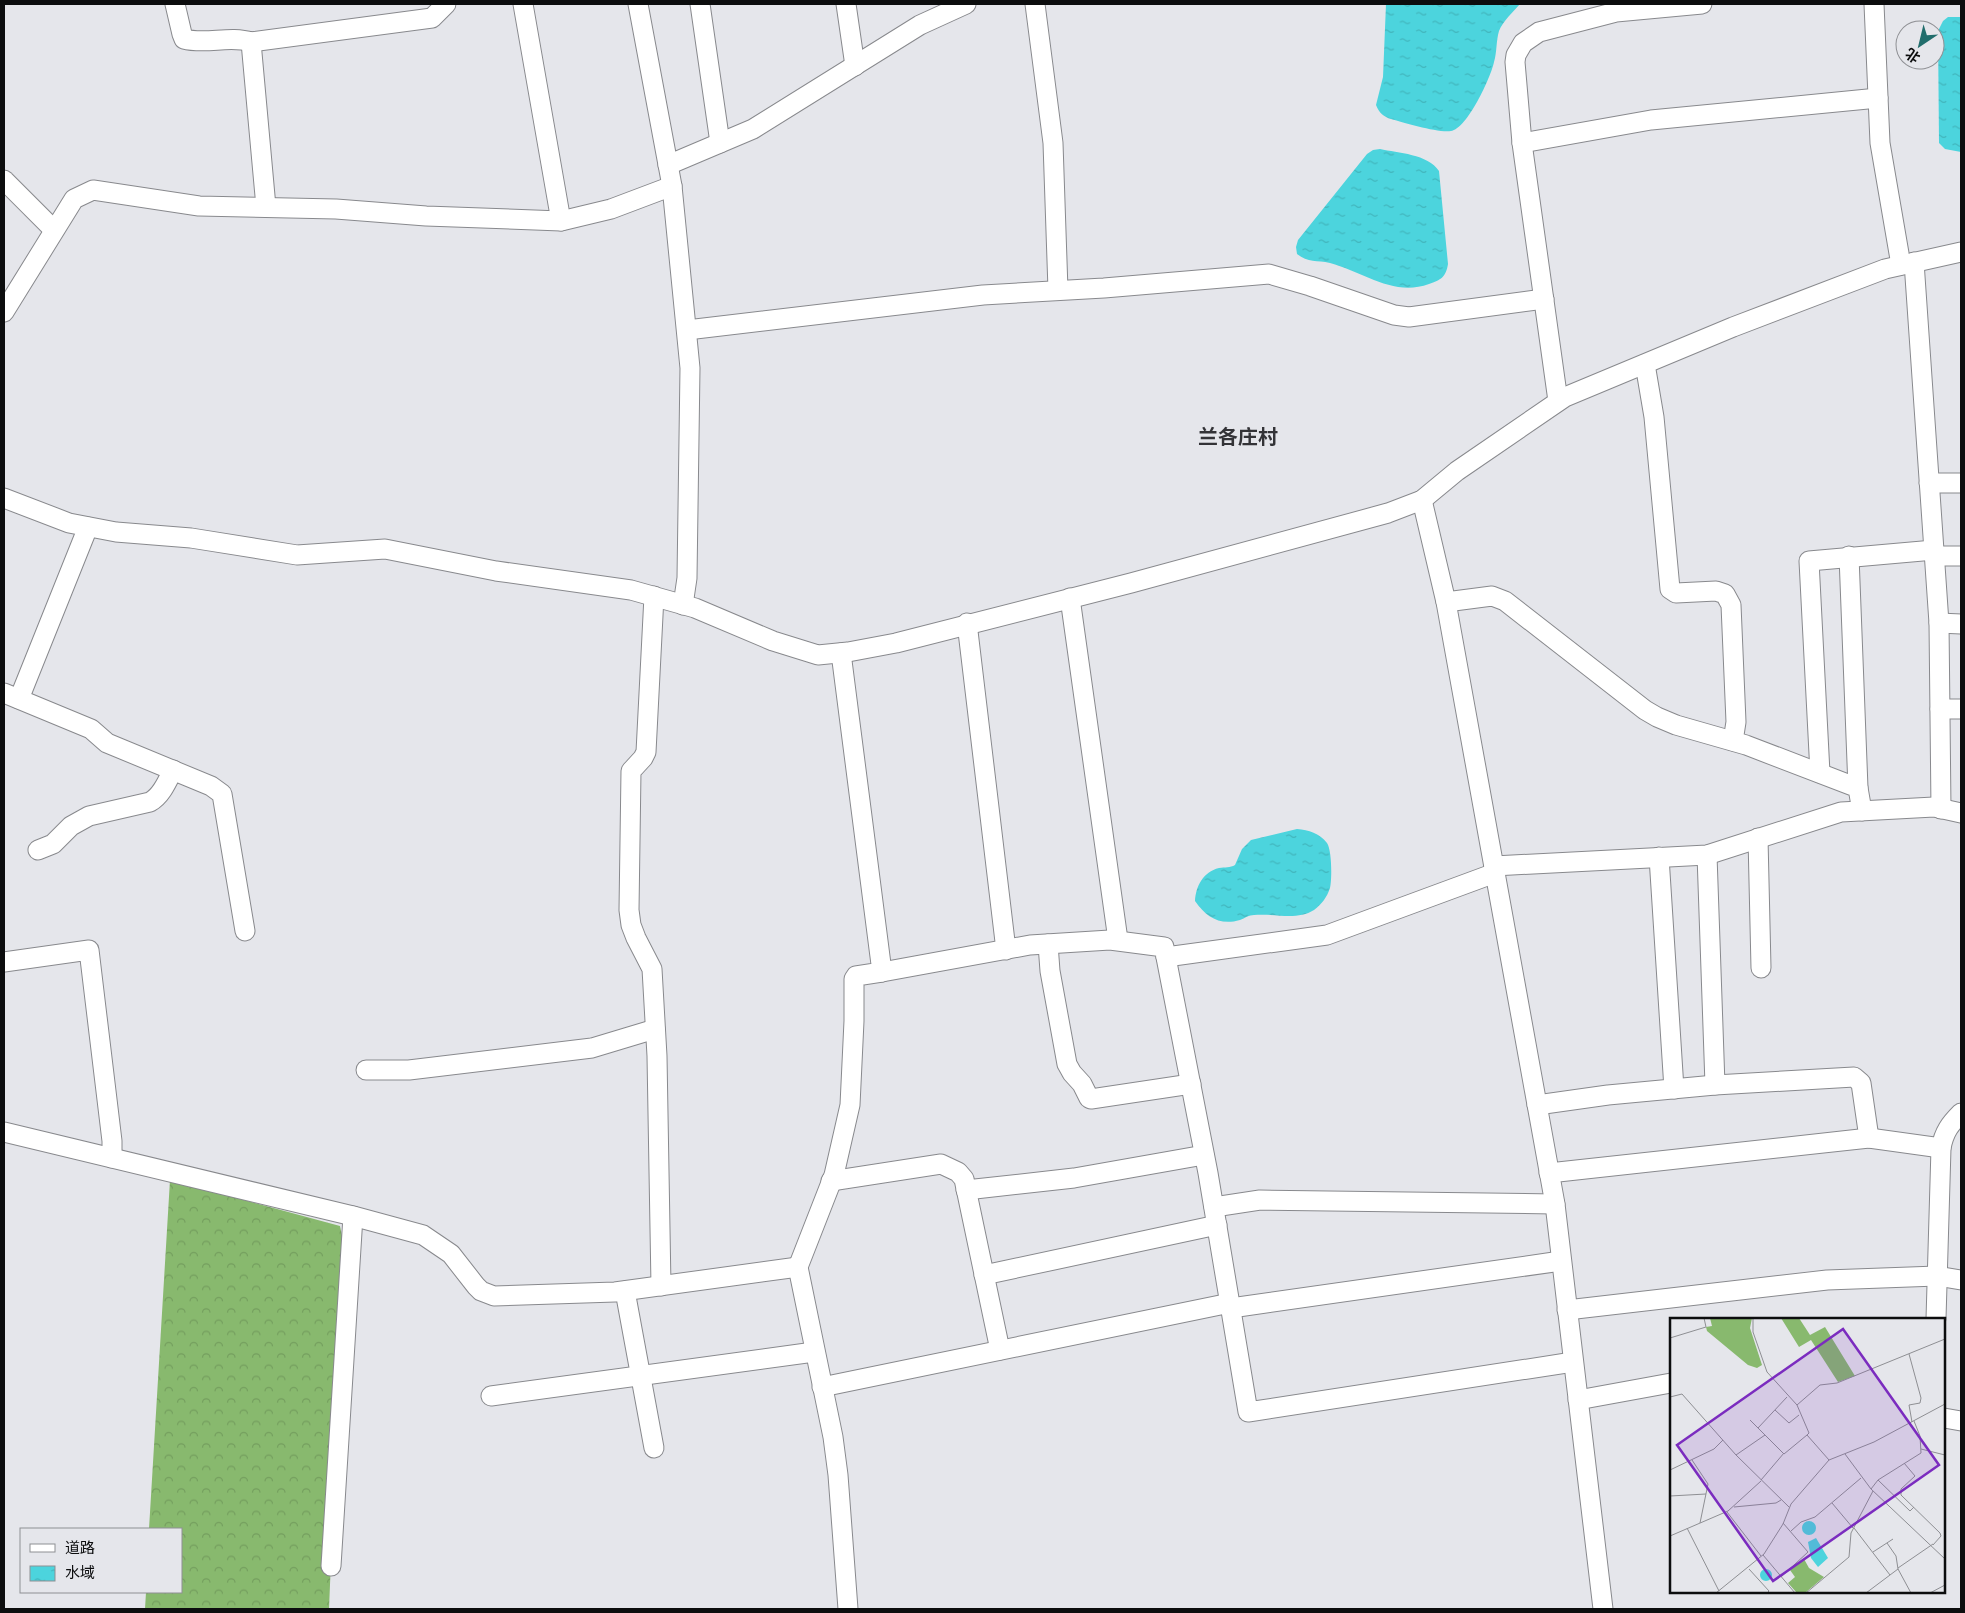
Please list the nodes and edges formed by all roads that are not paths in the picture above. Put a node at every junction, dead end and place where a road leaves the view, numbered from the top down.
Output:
1 (176, 4) edge
2 (446, 4) edge
3 (523, 4) edge
4 (638, 4) edge
5 (700, 4) edge
6 (846, 4) edge
7 (966, 4) edge
8 (1035, 4) edge
9 (1702, 4) edge
10 (1874, 4) edge
11 (251, 42) junction
12 (855, 66) junction
13 (1878, 98) junction
14 (720, 143) junction
15 (1522, 143) junction
16 (668, 165) junction
17 (4, 180) edge
18 (672, 186) junction
19 (266, 207) junction
20 (561, 221) junction
21 (54, 230) junction
22 (1961, 252) edge
23 (1907, 263) junction
24 (1058, 290) junction
25 (1544, 299) junction
26 (4, 312) edge
27 (687, 330) junction
28 (1645, 364) junction
29 (1558, 402) junction
30 (1929, 482) junction
31 (1961, 483) edge
32 (4, 498) edge
33 (1422, 500) junction
34 (88, 527) junction
35 (1934, 553) junction
36 (1849, 556) junction
37 (1961, 556) edge
38 (654, 596) junction
39 (1070, 598) junction
40 (1446, 602) junction
41 (683, 605) junction
42 (967, 623) junction
43 (1939, 623) junction
44 (1961, 624) edge
45 (841, 653) junction
46 (11, 696) edge
47 (1940, 709) junction
48 (1961, 709) edge
49 (1733, 741) junction
50 (173, 770) junction
51 (1820, 773) junction
52 (1858, 788) junction
53 (1941, 809) junction
54 (1862, 811) junction
55 (1961, 813) edge
56 (1758, 838) junction
57 (38, 850) dead end
58 (1707, 855) junction
59 (1659, 857) junction
60 (1494, 870) junction
61 (245, 931) dead end
62 (1118, 940) junction
63 (1048, 944) junction
64 (1006, 950) junction
65 (1166, 957) junction
66 (4, 962) edge
67 (1760, 968) dead end
68 (882, 972) junction
69 (656, 1029) junction
70 (366, 1070) dead end
71 (1191, 1084) junction
72 (1715, 1085) junction
73 (1674, 1089) junction
74 (1537, 1106) junction
75 (1961, 1113) edge
76 (4, 1132) edge
77 (1869, 1138) junction
78 (1941, 1148) junction
79 (1204, 1154) junction
80 (112, 1158) junction
81 (1549, 1173) junction
82 (831, 1181) junction
83 (966, 1190) junction
84 (1555, 1204) junction
85 (353, 1216) junction
86 (1215, 1216) junction
87 (1562, 1261) junction
88 (798, 1267) junction
89 (984, 1275) junction
90 (1938, 1276) junction
91 (1961, 1280) edge
92 (660, 1286) junction
93 (625, 1290) junction
94 (1230, 1306) junction
95 (1567, 1310) junction
96 (1936, 1318) edge
97 (1000, 1350) junction
98 (814, 1352) junction
99 (1573, 1362) junction
100 (641, 1376) junction
101 (1670, 1382) edge
102 (822, 1387) junction
103 (491, 1396) dead end
104 (1578, 1400) junction
105 (1945, 1418) edge
106 (1961, 1421) edge
107 (654, 1448) dead end
108 (331, 1566) dead end
109 (848, 1609) edge
110 (1603, 1609) edge

1 - 11 street
2 - 11 street
3 - 20 street
4 - 16 street
5 - 14 street
6 - 12 street
7 - 12 street
8 - 24 street
9 - 15 street
10 - 13 street
11 - 19 street
12 - 14 street
13 - 15 street
13 - 23 street
14 - 16 street
15 - 25 street
16 - 18 street
17 - 21 street
18 - 20 street
18 - 27 street
19 - 20 street
19 - 21 street
21 - 26 street
22 - 23 street
23 - 28 street
23 - 30 street
24 - 25 street
24 - 27 street
25 - 29 street
27 - 41 street
28 - 29 street
28 - 49 street
29 - 33 street
30 - 31 street
30 - 35 street
32 - 34 street
33 - 39 street
33 - 40 street
34 - 38 street
34 - 46 street
35 - 36 street
35 - 37 street
35 - 43 street
36 - 51 street
36 - 52 street
38 - 41 street
38 - 69 street
39 - 42 street
39 - 62 street
40 - 49 street
40 - 60 street
41 - 45 street
42 - 45 street
42 - 64 street
43 - 44 street
43 - 47 street
45 - 68 street
46 - 50 street
47 - 48 street
47 - 53 street
49 - 51 street
50 - 57 street
50 - 61 street
51 - 52 street
52 - 54 street
53 - 54 street
53 - 55 street
54 - 56 street
56 - 58 street
56 - 67 street
58 - 59 street
58 - 72 street
59 - 60 street
59 - 73 street
60 - 65 street
60 - 74 street
62 - 63 street
62 - 65 street
63 - 64 street
63 - 71 street
64 - 68 street
65 - 71 street
66 - 80 street
68 - 82 street
69 - 70 street
69 - 92 street
71 - 79 street
72 - 73 street
72 - 77 street
73 - 74 street
74 - 81 street
75 - 78 street
76 - 80 street
77 - 78 street
77 - 81 street
78 - 90 street
79 - 83 street
79 - 86 street
80 - 85 street
81 - 84 street
82 - 83 street
82 - 88 street
83 - 89 street
84 - 86 street
84 - 87 street
85 - 93 street
85 - 108 street
86 - 89 street
86 - 94 street
87 - 94 street
87 - 95 street
88 - 92 street
88 - 98 street
89 - 97 street
90 - 91 street
90 - 95 street
90 - 96 street
92 - 93 street
93 - 100 street
94 - 97 street
94 - 99 street
95 - 99 street
97 - 102 street
98 - 100 street
98 - 102 street
99 - 104 street
100 - 103 street
100 - 107 street
101 - 104 street
102 - 109 street
104 - 110 street
105 - 106 street

